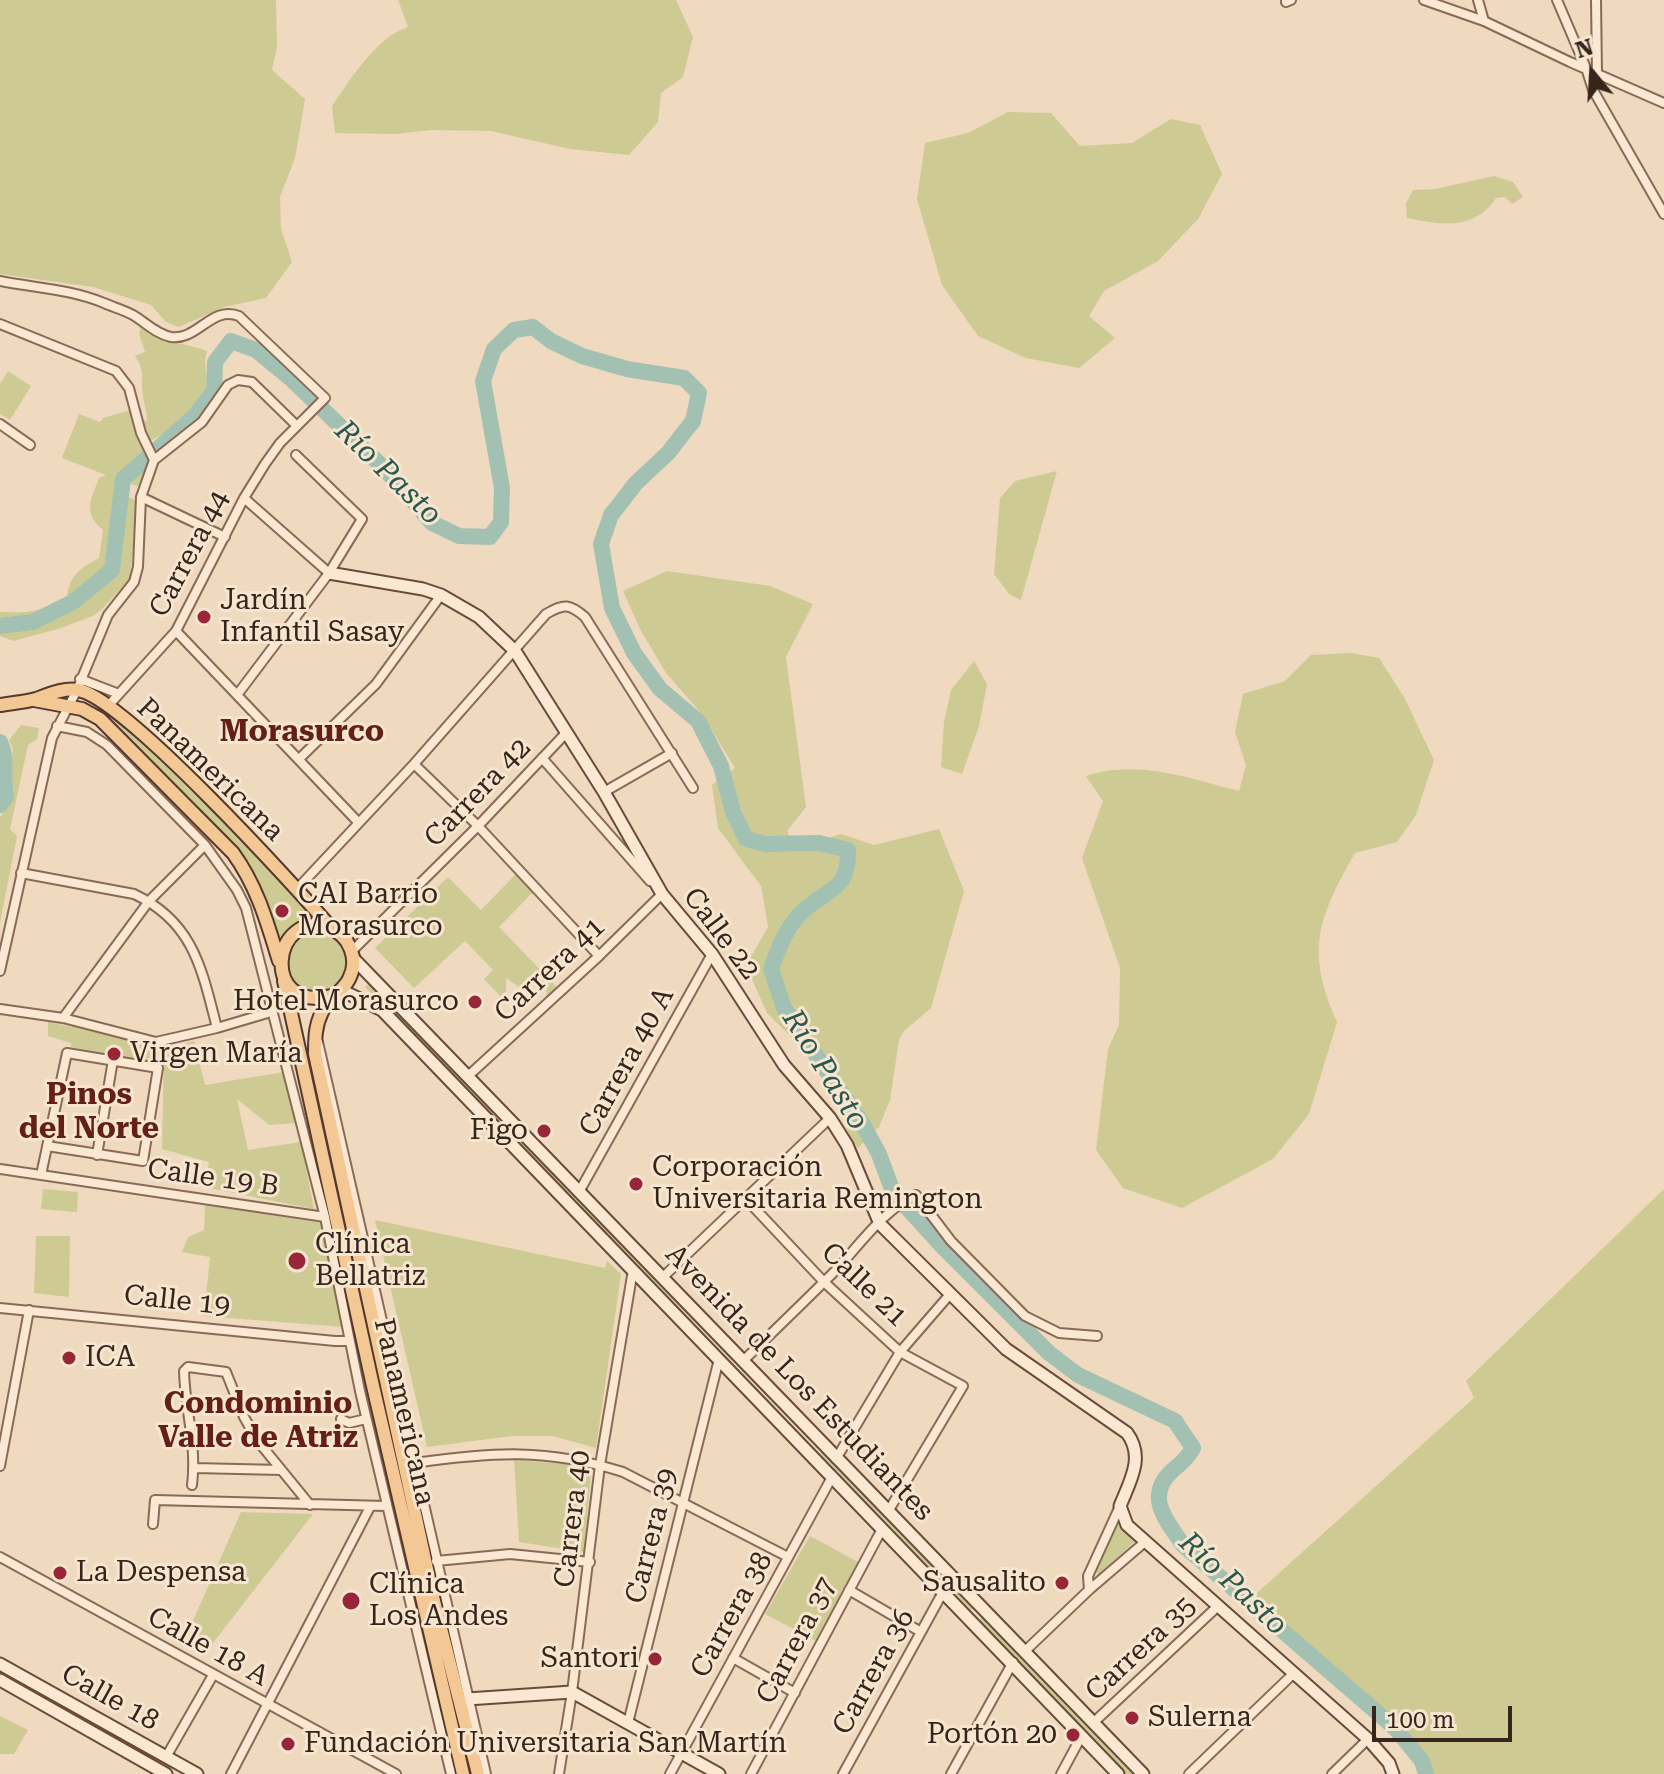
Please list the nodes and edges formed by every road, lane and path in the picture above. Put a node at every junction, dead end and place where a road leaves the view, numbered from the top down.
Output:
1 (1424, 0) edge
2 (1478, 0) edge
3 (1557, 0) edge
4 (1596, 0) edge
5 (1484, 21) junction
6 (1586, 68) junction
7 (1597, 73) junction
8 (1664, 103) edge
9 (1664, 214) edge
10 (0, 281) edge
11 (2, 327) edge
12 (301, 423) junction
13 (0, 424) edge
14 (30, 445) dead end
15 (296, 455) dead end
16 (154, 457) junction
17 (141, 497) junction
18 (244, 498) junction
19 (225, 537) junction
20 (329, 573) junction
21 (441, 595) junction
22 (176, 631) junction
23 (515, 651) junction
24 (78, 685) junction
25 (119, 694) junction
26 (237, 695) junction
27 (34, 700) junction
28 (5, 704) edge
29 (109, 705) junction
30 (68, 707) junction
31 (57, 726) junction
32 (567, 732) junction
33 (672, 753) junction
34 (542, 758) junction
35 (299, 759) junction
36 (414, 764) junction
37 (156, 786) junction
38 (693, 788) dead end
39 (604, 792) junction
40 (358, 822) junction
41 (478, 826) junction
42 (205, 845) junction
43 (21, 873) junction
44 (297, 889) junction
45 (662, 894) junction
46 (149, 901) junction
47 (332, 929) junction
48 (353, 954) junction
49 (712, 954) junction
50 (599, 956) junction
51 (282, 970) junction
52 (0, 971) edge
53 (336, 993) junction
54 (0, 1009) edge
55 (271, 1012) junction
56 (63, 1018) junction
57 (217, 1028) junction
58 (113, 1060) junction
59 (467, 1077) junction
60 (302, 1097) junction
61 (830, 1118) junction
62 (47, 1146) junction
63 (97, 1155) junction
64 (0, 1169) edge
65 (41, 1175) junction
66 (579, 1192) junction
67 (746, 1199) junction
68 (325, 1217) junction
69 (883, 1220) junction
70 (633, 1270) junction
71 (662, 1278) junction
72 (824, 1282) junction
73 (369, 1285) junction
74 (954, 1296) junction
75 (0, 1308) edge
76 (29, 1310) junction
77 (1097, 1336) dead end
78 (348, 1341) junction
79 (900, 1352) junction
80 (719, 1359) junction
81 (744, 1360) junction
82 (373, 1386) junction
83 (360, 1391) junction
84 (341, 1419) dead end
85 (366, 1419) junction
86 (810, 1431) junction
87 (799, 1443) junction
88 (836, 1459) junction
89 (415, 1463) junction
90 (600, 1465) junction
91 (0, 1466) edge
92 (194, 1468) junction
93 (281, 1470) junction
94 (832, 1477) junction
95 (192, 1485) dead end
96 (684, 1503) junction
97 (310, 1505) junction
98 (386, 1506) junction
99 (1120, 1506) junction
100 (370, 1507) junction
101 (889, 1510) junction
102 (153, 1524) dead end
103 (882, 1529) junction
104 (1146, 1541) junction
105 (0, 1557) edge
106 (788, 1557) junction
107 (436, 1561) junction
108 (590, 1562) junction
109 (849, 1590) junction
110 (1089, 1590) junction
111 (943, 1592) junction
112 (981, 1606) junction
113 (1218, 1606) junction
114 (965, 1613) junction
115 (921, 1632) junction
116 (1024, 1652) junction
117 (733, 1658) junction
118 (1013, 1662) junction
119 (0, 1664) edge
120 (1294, 1673) junction
121 (213, 1675) junction
122 (0, 1680) edge
123 (572, 1692) junction
124 (795, 1693) junction
125 (1068, 1698) junction
126 (467, 1699) junction
127 (269, 1705) junction
128 (1057, 1709) junction
129 (628, 1723) junction
130 (1093, 1723) junction
131 (1081, 1737) junction
132 (1368, 1739) junction
133 (681, 1754) junction
134 (166, 1757) junction
135 (166, 1774) edge
136 (197, 1774) edge
137 (231, 1774) edge
138 (396, 1774) edge
139 (451, 1774) edge
140 (463, 1774) edge
141 (478, 1774) edge
142 (486, 1774) edge
143 (559, 1774) edge
144 (670, 1774) edge
145 (719, 1774) edge
146 (751, 1774) edge
147 (843, 1774) edge
148 (951, 1774) edge
149 (1061, 1774) edge
150 (1118, 1774) edge
151 (1143, 1774) edge
152 (1189, 1774) edge
153 (1332, 1774) edge
154 (1393, 1774) edge

1 - 5 street
2 - 5 street
3 - 6 street
4 - 7 street
5 - 6 street
6 - 7 street
6 - 9 street
7 - 8 street
10 - 12 street, Carrera 44
11 - 16 street
12 - 16 street
12 - 18 street, Carrera 44
13 - 14 street
15 - 20 street
16 - 17 street
17 - 19 street
17 - 24 street
18 - 19 street, Carrera 44
18 - 20 street
19 - 22 street, Carrera 44
20 - 21 main road, Calle 22
20 - 26 street
21 - 23 main road, Calle 22
21 - 35 street
22 - 25 street, Carrera 44
22 - 26 street
23 - 32 main road, Calle 22
23 - 33 street
23 - 36 street
24 - 25 street
24 - 27 main road, Panamericana
24 - 29 main road, Panamericana
24 - 30 street
25 - 29 street, Carrera 44
26 - 35 street
27 - 28 main road, Panamericana
27 - 30 main road, Panamericana
29 - 44 main road, Panamericana
30 - 31 street
30 - 37 main road, Panamericana
31 - 37 street
31 - 43 street
32 - 34 street, Carrera 42
32 - 39 main road, Calle 22
33 - 38 street
33 - 39 street
34 - 41 street, Carrera 42
34 - 45 street
35 - 40 street
36 - 40 street
36 - 41 street
37 - 42 street
37 - 51 main road, Panamericana
39 - 45 main road, Calle 22
40 - 44 street
41 - 48 street, Carrera 42
41 - 50 street
42 - 46 street
42 - 55 street
43 - 46 street
43 - 52 street
44 - 47 main road, Panamericana
45 - 49 main road, Calle 22
45 - 50 street, Carrera 41
46 - 56 street
46 - 57 street
47 - 48 main road
47 - 51 main road
48 - 53 main road
48 - 59 main road, Avenida de Los Estudiantes
49 - 61 main road, Calle 22
49 - 66 street, Carrera 40 A
50 - 59 street, Carrera 41
51 - 53 main road
51 - 60 main road, Panamericana
53 - 70 main road, Avenida de Los Estudiantes
53 - 73 main road
54 - 56 street
55 - 57 street
55 - 60 street
56 - 57 street
58 - 62 street
58 - 63 street
58 - 63 street
59 - 66 main road, Avenida de Los Estudiantes
60 - 68 street
60 - 82 main road, Panamericana
61 - 67 street
61 - 69 main road, Calle 22
62 - 63 street
62 - 65 street
64 - 65 street, Calle 19 B
65 - 68 street, Calle 19 B
66 - 71 main road, Avenida de Los Estudiantes
67 - 71 street
67 - 72 street, Calle 21
68 - 78 street
69 - 72 street
69 - 74 main road, Calle 22
69 - 77 street
70 - 80 main road, Avenida de Los Estudiantes
70 - 90 street, Carrera 40
71 - 81 main road, Avenida de Los Estudiantes
72 - 79 street, Calle 21
72 - 81 street
73 - 89 street
73 - 141 main road
74 - 79 street
74 - 99 main road, Calle 22
75 - 76 street, Calle 19
76 - 78 street, Calle 19
76 - 91 street
78 - 83 street
79 - 88 street
79 - 101 street, Calle 21
80 - 87 main road, Avenida de Los Estudiantes
80 - 96 street, Carrera 39
81 - 86 main road, Avenida de Los Estudiantes
82 - 83 street
82 - 140 main road, Panamericana
83 - 85 street
84 - 85 street
85 - 98 street
86 - 87 main road
86 - 88 main road, Avenida de Los Estudiantes
87 - 94 main road, Avenida de Los Estudiantes
88 - 101 main road, Avenida de Los Estudiantes
89 - 90 street
89 - 107 street
90 - 96 street
90 - 108 street, Carrera 40
92 - 93 street
92 - 93 street
92 - 95 street
93 - 97 street
94 - 103 main road, Avenida de Los Estudiantes
94 - 106 street, Carrera 38
96 - 106 street
96 - 129 street, Carrera 39
97 - 100 street
97 - 102 street
98 - 100 street
98 - 139 street
99 - 104 main road
99 - 110 street
100 - 127 street
101 - 112 main road, Avenida de Los Estudiantes
103 - 109 street, Carrera 37
103 - 111 main road, Avenida de Los Estudiantes
104 - 110 street
104 - 113 main road
105 - 121 street, Calle 18 A
106 - 117 street, Carrera 38
107 - 108 street
107 - 126 street
108 - 123 street, Carrera 40
109 - 115 street
109 - 124 street, Carrera 37
110 - 116 street
111 - 114 main road, Avenida de Los Estudiantes
111 - 115 street, Carrera 36
112 - 114 main road
112 - 116 main road, Avenida de Los Estudiantes
113 - 120 main road
113 - 130 street, Carrera 35
114 - 118 main road, Avenida de Los Estudiantes
115 - 147 street, Carrera 36
116 - 125 main road, Avenida de Los Estudiantes
117 - 124 street
117 - 133 street, Carrera 38
118 - 128 main road, Avenida de Los Estudiantes
118 - 148 street
119 - 134 main road, Calle 18
120 - 132 main road
120 - 152 street
121 - 127 street, Calle 18 A
121 - 134 street
122 - 135 main road, Calle 18
123 - 126 main road
123 - 129 main road
123 - 143 street, Carrera 40
124 - 146 street, Carrera 37
125 - 128 main road
125 - 130 main road, Avenida de Los Estudiantes
126 - 142 street
127 - 137 street
127 - 138 street, Calle 18 A
128 - 131 main road, Avenida de Los Estudiantes
129 - 133 main road
130 - 151 main road, Avenida de Los Estudiantes
131 - 149 street, Carrera 35
131 - 150 main road, Avenida de Los Estudiantes
132 - 153 street
132 - 154 main road
133 - 144 street, Carrera 38
133 - 145 main road
134 - 136 main road, Calle 18

